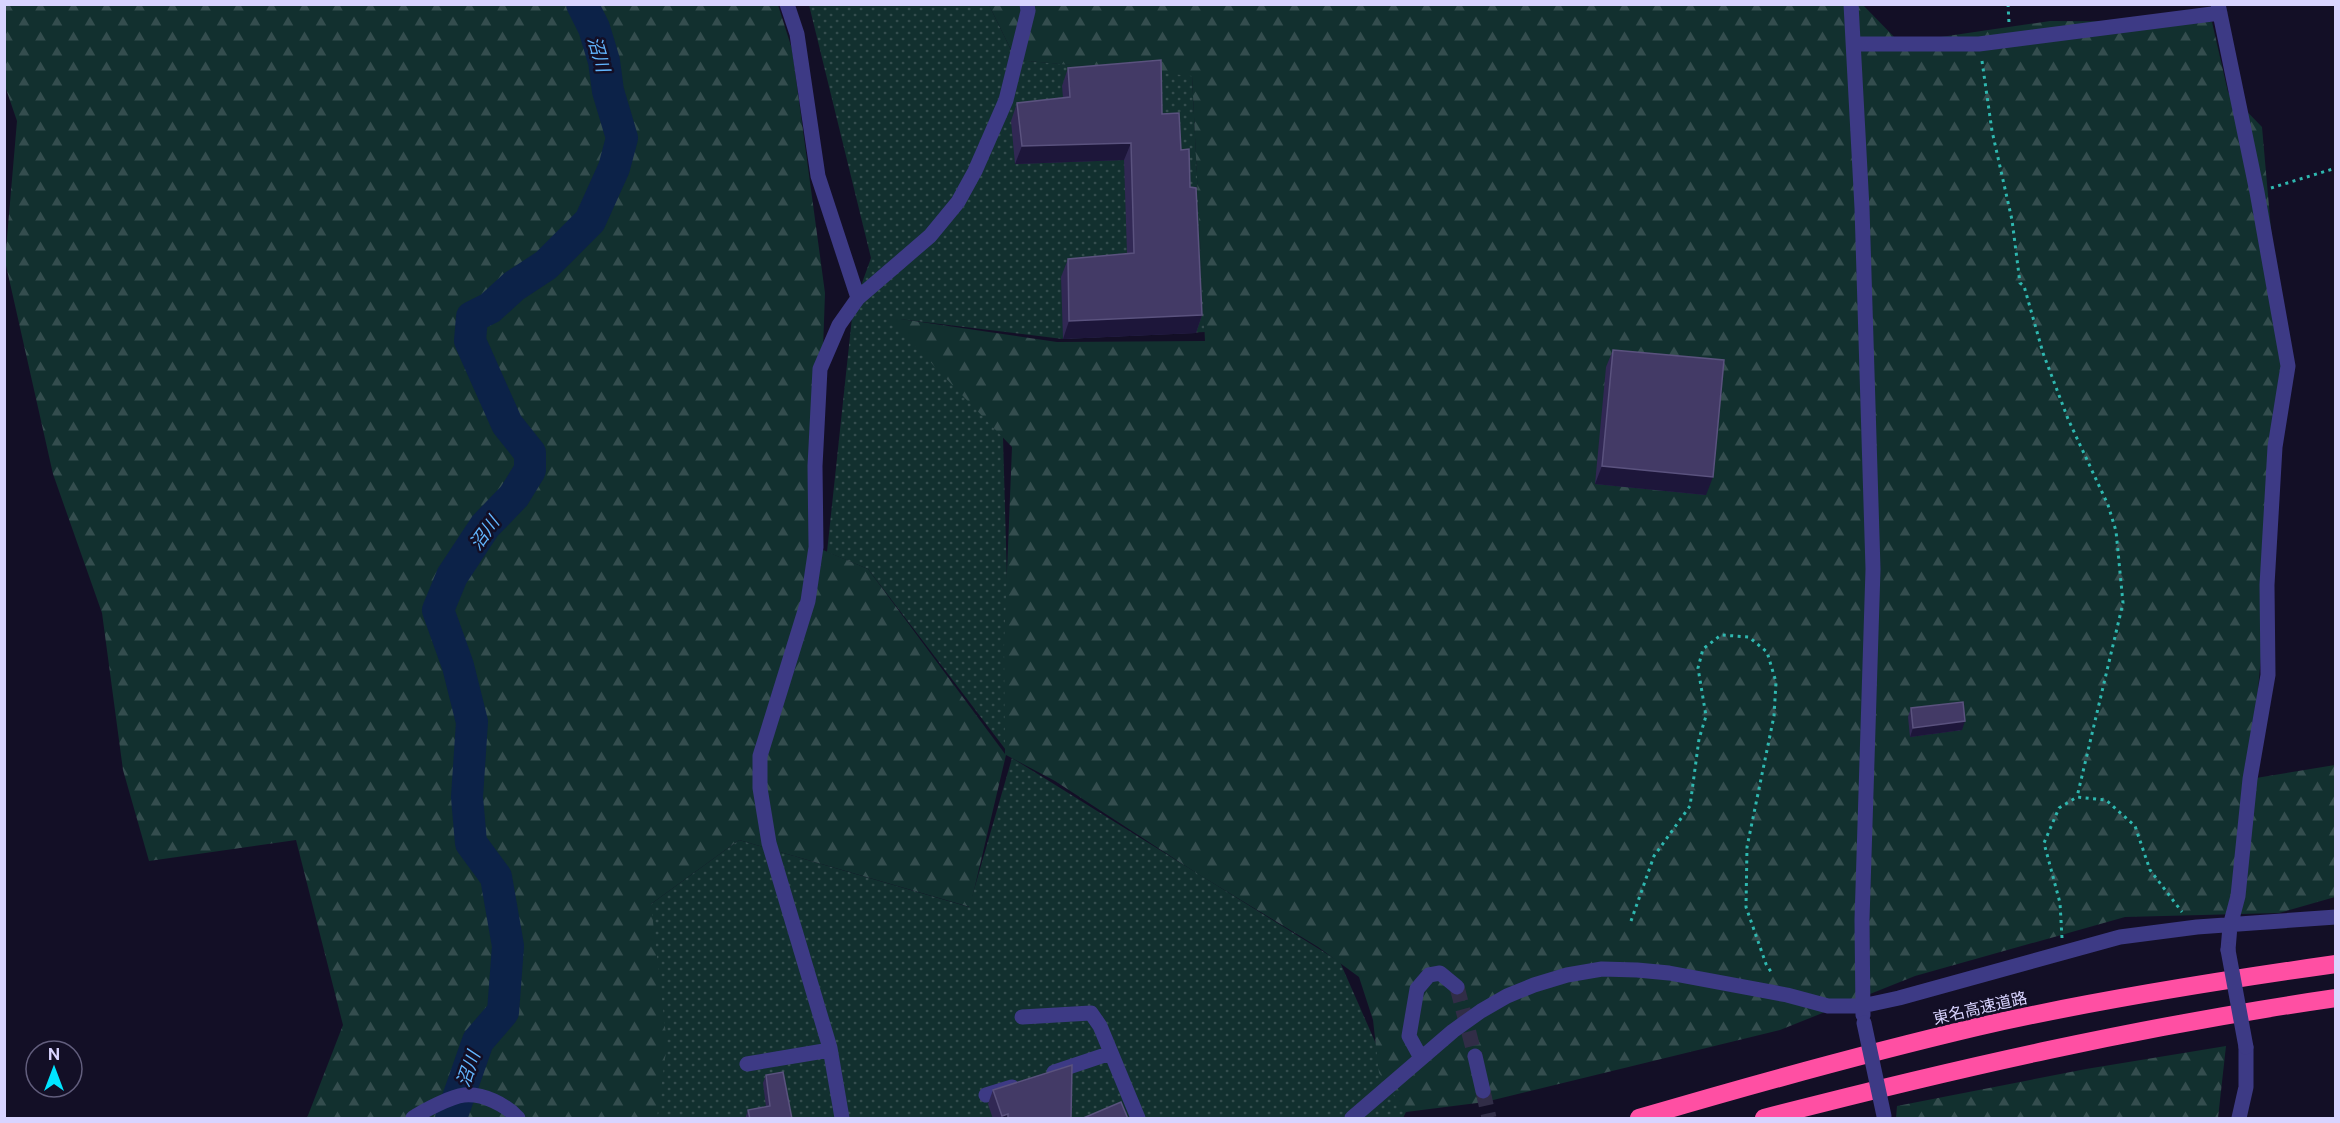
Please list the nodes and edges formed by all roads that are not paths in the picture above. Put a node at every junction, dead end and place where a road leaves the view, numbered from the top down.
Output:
1 (787, 4) edge
2 (1027, 4) edge
3 (1851, 4) edge
4 (2219, 9) edge
5 (1854, 44) junction
6 (858, 298) junction
7 (2336, 917) edge
8 (2230, 926) junction
9 (2336, 964) edge
10 (1457, 987) dead end
11 (2336, 998) edge
12 (1862, 1006) junction
13 (1022, 1017) dead end
14 (831, 1050) junction
15 (1111, 1053) junction
16 (1475, 1056) tunnel mouth
17 (1421, 1058) junction
18 (747, 1064) dead end
19 (1483, 1091) tunnel mouth
20 (986, 1095) dead end
21 (1884, 1118) edge
22 (413, 1119) edge
23 (518, 1119) edge
24 (842, 1119) edge
25 (1138, 1119) edge
26 (1352, 1119) edge
27 (1639, 1119) edge
28 (1764, 1119) edge
29 (2239, 1119) edge

1 - 6 street
2 - 6 street
3 - 5 street
4 - 5 street
4 - 8 street
5 - 12 street
6 - 14 street
7 - 8 street
8 - 12 street
8 - 29 street, bridge
9 - 27 highway, 東名高速道路
10 - 17 street
11 - 28 highway
12 - 17 street
12 - 21 street, bridge
13 - 15 street
14 - 18 street
14 - 24 street
15 - 20 street
15 - 25 street
16 - 19 street
17 - 26 street
22 - 23 street

